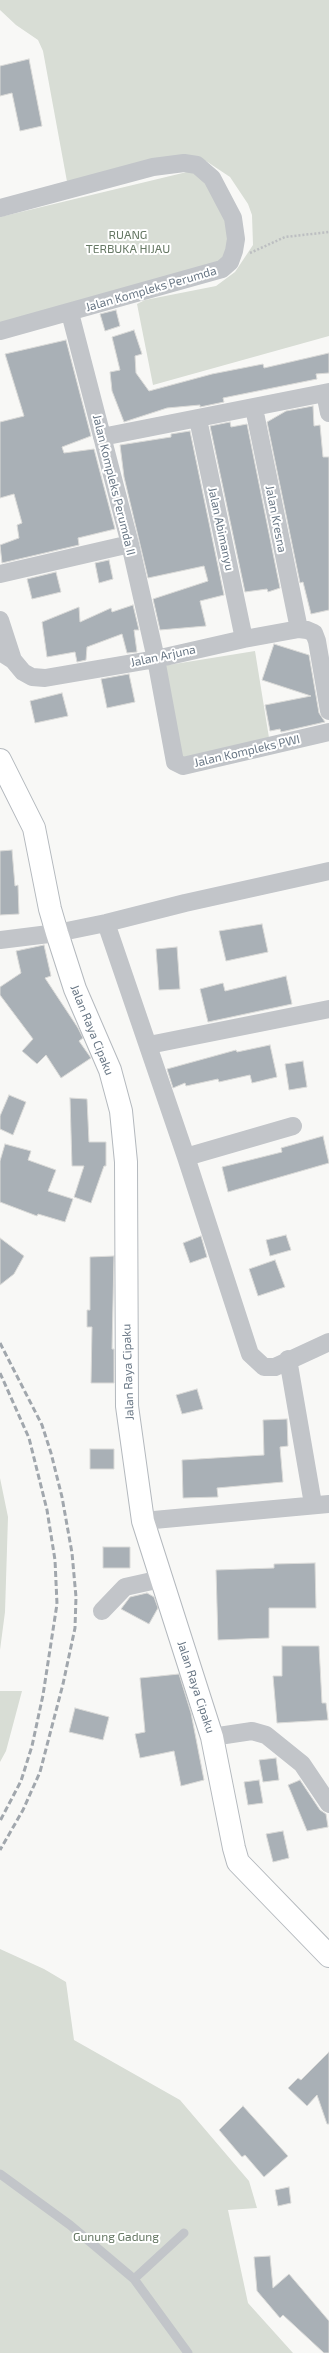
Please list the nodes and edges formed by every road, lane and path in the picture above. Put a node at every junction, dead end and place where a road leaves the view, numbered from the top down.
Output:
1 (0, 208) edge
2 (329, 232) edge
3 (230, 262) junction
4 (70, 312) junction
5 (0, 331) edge
6 (327, 392) edge
7 (254, 408) junction
8 (329, 413) edge
9 (198, 419) junction
10 (102, 437) junction
11 (130, 544) junction
12 (0, 574) edge
13 (0, 620) edge
14 (299, 629) junction
15 (244, 639) junction
16 (323, 640) edge
17 (7, 656) edge
18 (156, 659) junction
19 (329, 711) edge
20 (329, 732) edge
21 (0, 760) edge
22 (329, 871) edge
23 (106, 923) junction
24 (57, 933) junction
25 (0, 940) edge
26 (329, 1010) edge
27 (149, 1045) junction
28 (293, 1126) dead end
29 (186, 1157) junction
30 (329, 1342) edge
31 (288, 1359) junction
32 (321, 1504) edge
33 (143, 1521) junction
34 (161, 1579) junction
35 (102, 1611) dead end
36 (212, 1737) junction
37 (329, 1804) edge
38 (329, 1956) edge
39 (0, 2174) edge
40 (184, 2233) dead end
41 (134, 2279) junction
42 (188, 2353) edge

1 - 3 street, Jalan Kompleks Perumda
2 - 3 path
3 - 4 street, Jalan Kompleks Perumda
4 - 5 street, Jalan Kompleks Perumda
4 - 10 street, Jalan Kompleks Perumda II
6 - 7 street
6 - 8 street
7 - 9 street
7 - 14 street, Jalan Kresna
9 - 10 street
9 - 15 street, Jalan Abimanyu
10 - 11 street, Jalan Kompleks Perumda II
11 - 12 street
11 - 18 street, Jalan Kompleks Perumda II
13 - 17 street
14 - 15 street, Jalan Arjuna
14 - 16 street
15 - 18 street, Jalan Arjuna
16 - 19 street
17 - 18 street, Jalan Arjuna
18 - 20 street, Jalan Kompleks PWI
21 - 24 street, Jalan Raya Cipaku
22 - 23 street
23 - 24 street
23 - 27 street
24 - 25 street
24 - 33 street, Jalan Raya Cipaku
26 - 27 street
27 - 29 street
28 - 29 street
29 - 31 street
30 - 31 street
31 - 32 street
32 - 33 street
33 - 34 street, Jalan Raya Cipaku
34 - 35 street
34 - 36 street, Jalan Raya Cipaku
36 - 37 street
36 - 38 street, Jalan Raya Cipaku
39 - 41 lane
40 - 41 lane
41 - 42 lane

